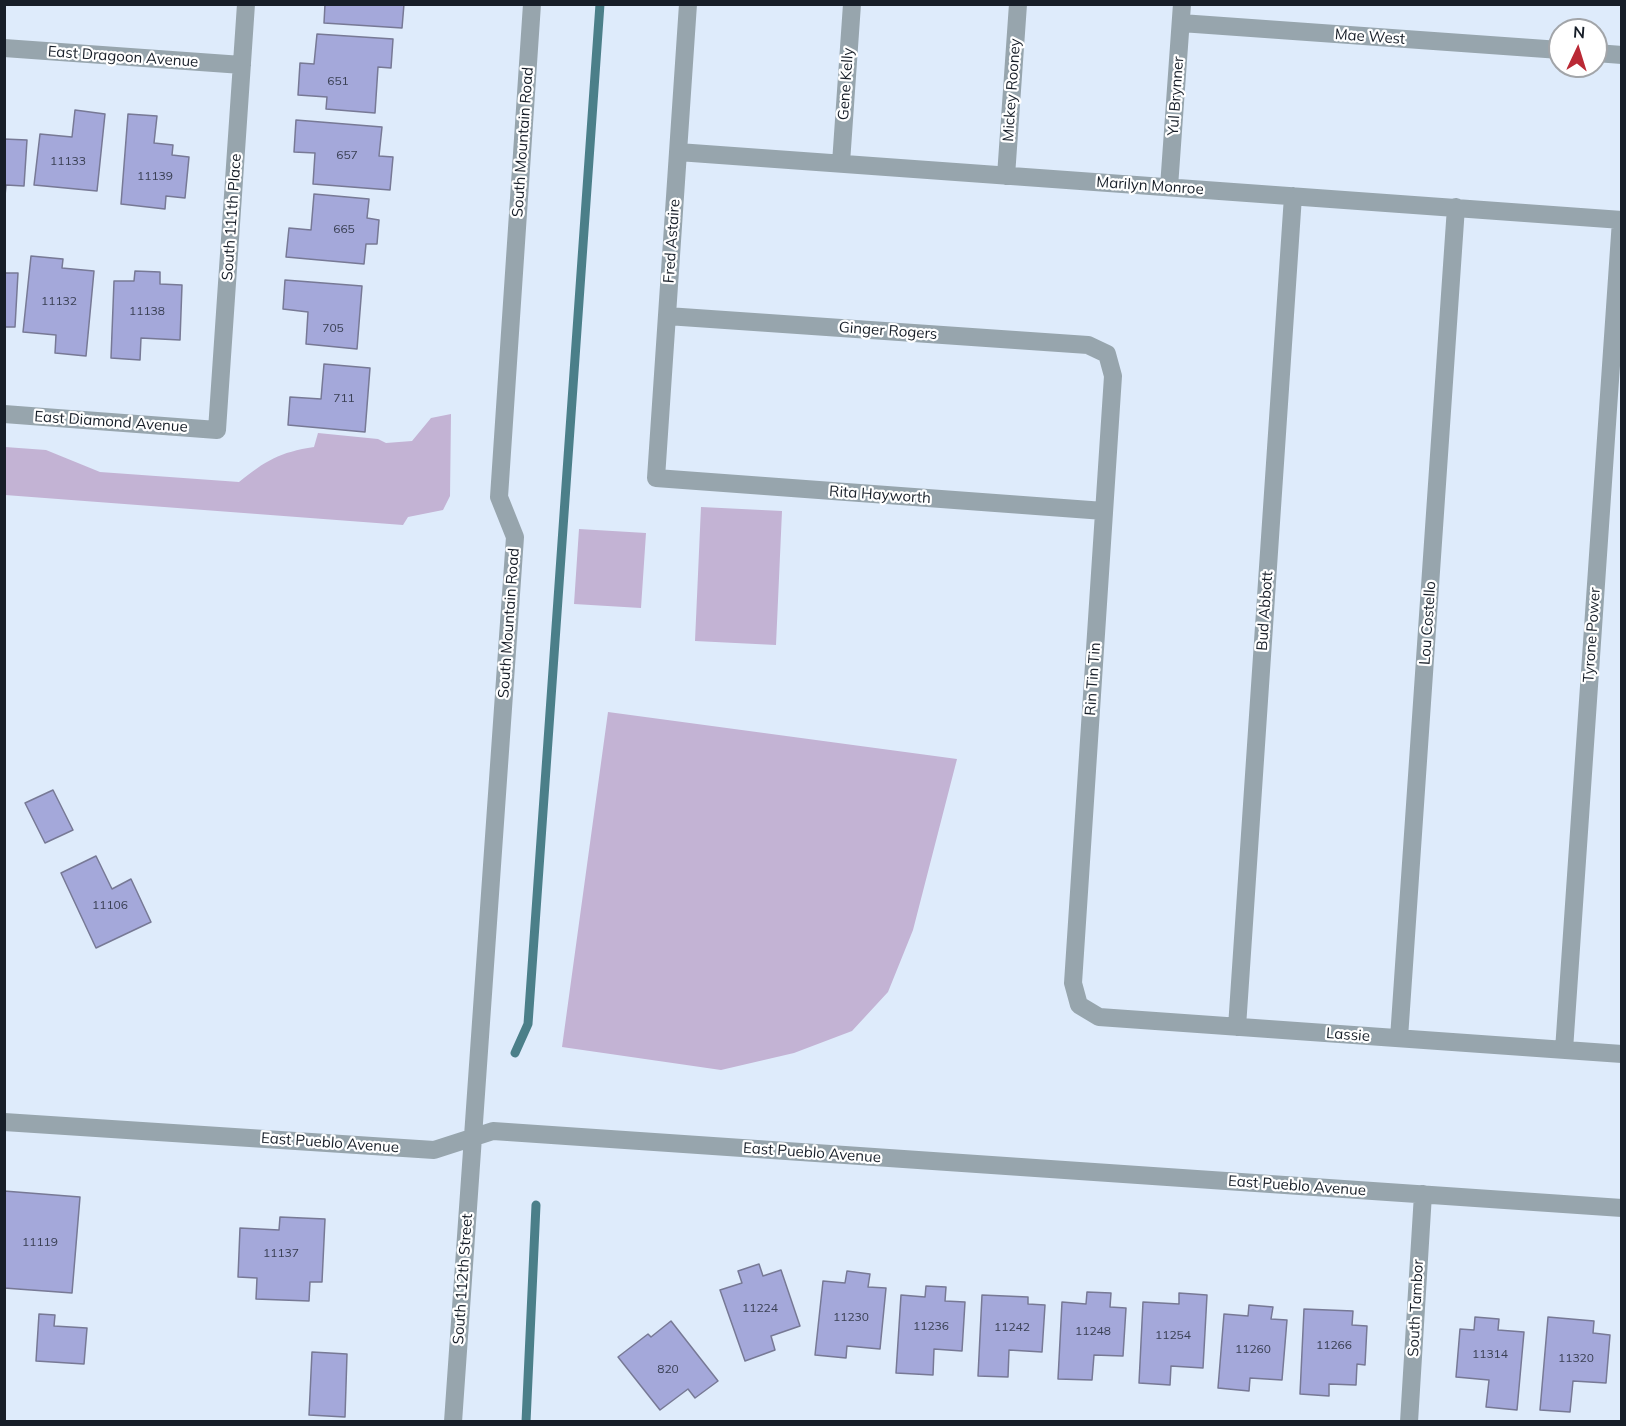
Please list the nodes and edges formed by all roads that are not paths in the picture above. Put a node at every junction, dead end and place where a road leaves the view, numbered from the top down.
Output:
1 (246, 4) edge
2 (532, 4) edge
3 (688, 4) edge
4 (852, 4) edge
5 (1018, 4) edge
6 (1182, 4) edge
7 (1181, 23) junction
8 (4, 48) edge
9 (1548, 49) edge
10 (242, 65) junction
11 (678, 152) junction
12 (841, 164) junction
13 (1006, 176) junction
14 (1169, 187) junction
15 (1293, 196) junction
16 (1456, 207) junction
17 (1621, 220) edge
18 (667, 316) junction
19 (1107, 354) joint
20 (4, 414) edge
21 (217, 430) joint
22 (656, 478) joint
23 (1104, 511) junction
24 (1078, 1005) joint
25 (1237, 1027) junction
26 (1399, 1038) junction
27 (1564, 1050) junction
28 (1622, 1054) edge
29 (4, 1122) edge
30 (473, 1137) junction
31 (1423, 1194) junction
32 (1622, 1208) edge
33 (453, 1422) edge
34 (1409, 1422) edge

1 - 10 street, South 111th Place
2 - 30 street, South Mountain Road
3 - 11 street, Fred Astaire
4 - 12 street, Gene Kelly
5 - 13 street, Mickey Rooney
6 - 7 street, Yul Brynner
7 - 9 street, Mae West
7 - 14 street, Yul Brynner
8 - 10 street, East Dragoon Avenue
10 - 21 street, South 111th Place
11 - 12 street, Marilyn Monroe
11 - 18 street, Fred Astaire
12 - 13 street, Marilyn Monroe
13 - 14 street, Marilyn Monroe
14 - 15 street, Marilyn Monroe
15 - 16 street, Marilyn Monroe
15 - 25 street, Bud Abbott
16 - 17 street, Marilyn Monroe
16 - 26 street, Lou Costello
17 - 27 street, Tyrone Power
18 - 19 street, Ginger Rogers
18 - 22 street, Fred Astaire
19 - 23 street, Rin Tin Tin
20 - 21 street, East Diamond Avenue
22 - 23 street, Rita Hayworth
23 - 24 street, Rin Tin Tin
24 - 25 street, Lassie
25 - 26 street, Lassie
26 - 27 street, Lassie
27 - 28 street, Lassie
29 - 30 street, East Pueblo Avenue
30 - 31 street, East Pueblo Avenue
30 - 33 street, South 112th Street
31 - 32 street, East Pueblo Avenue
31 - 34 street, South Tambor

